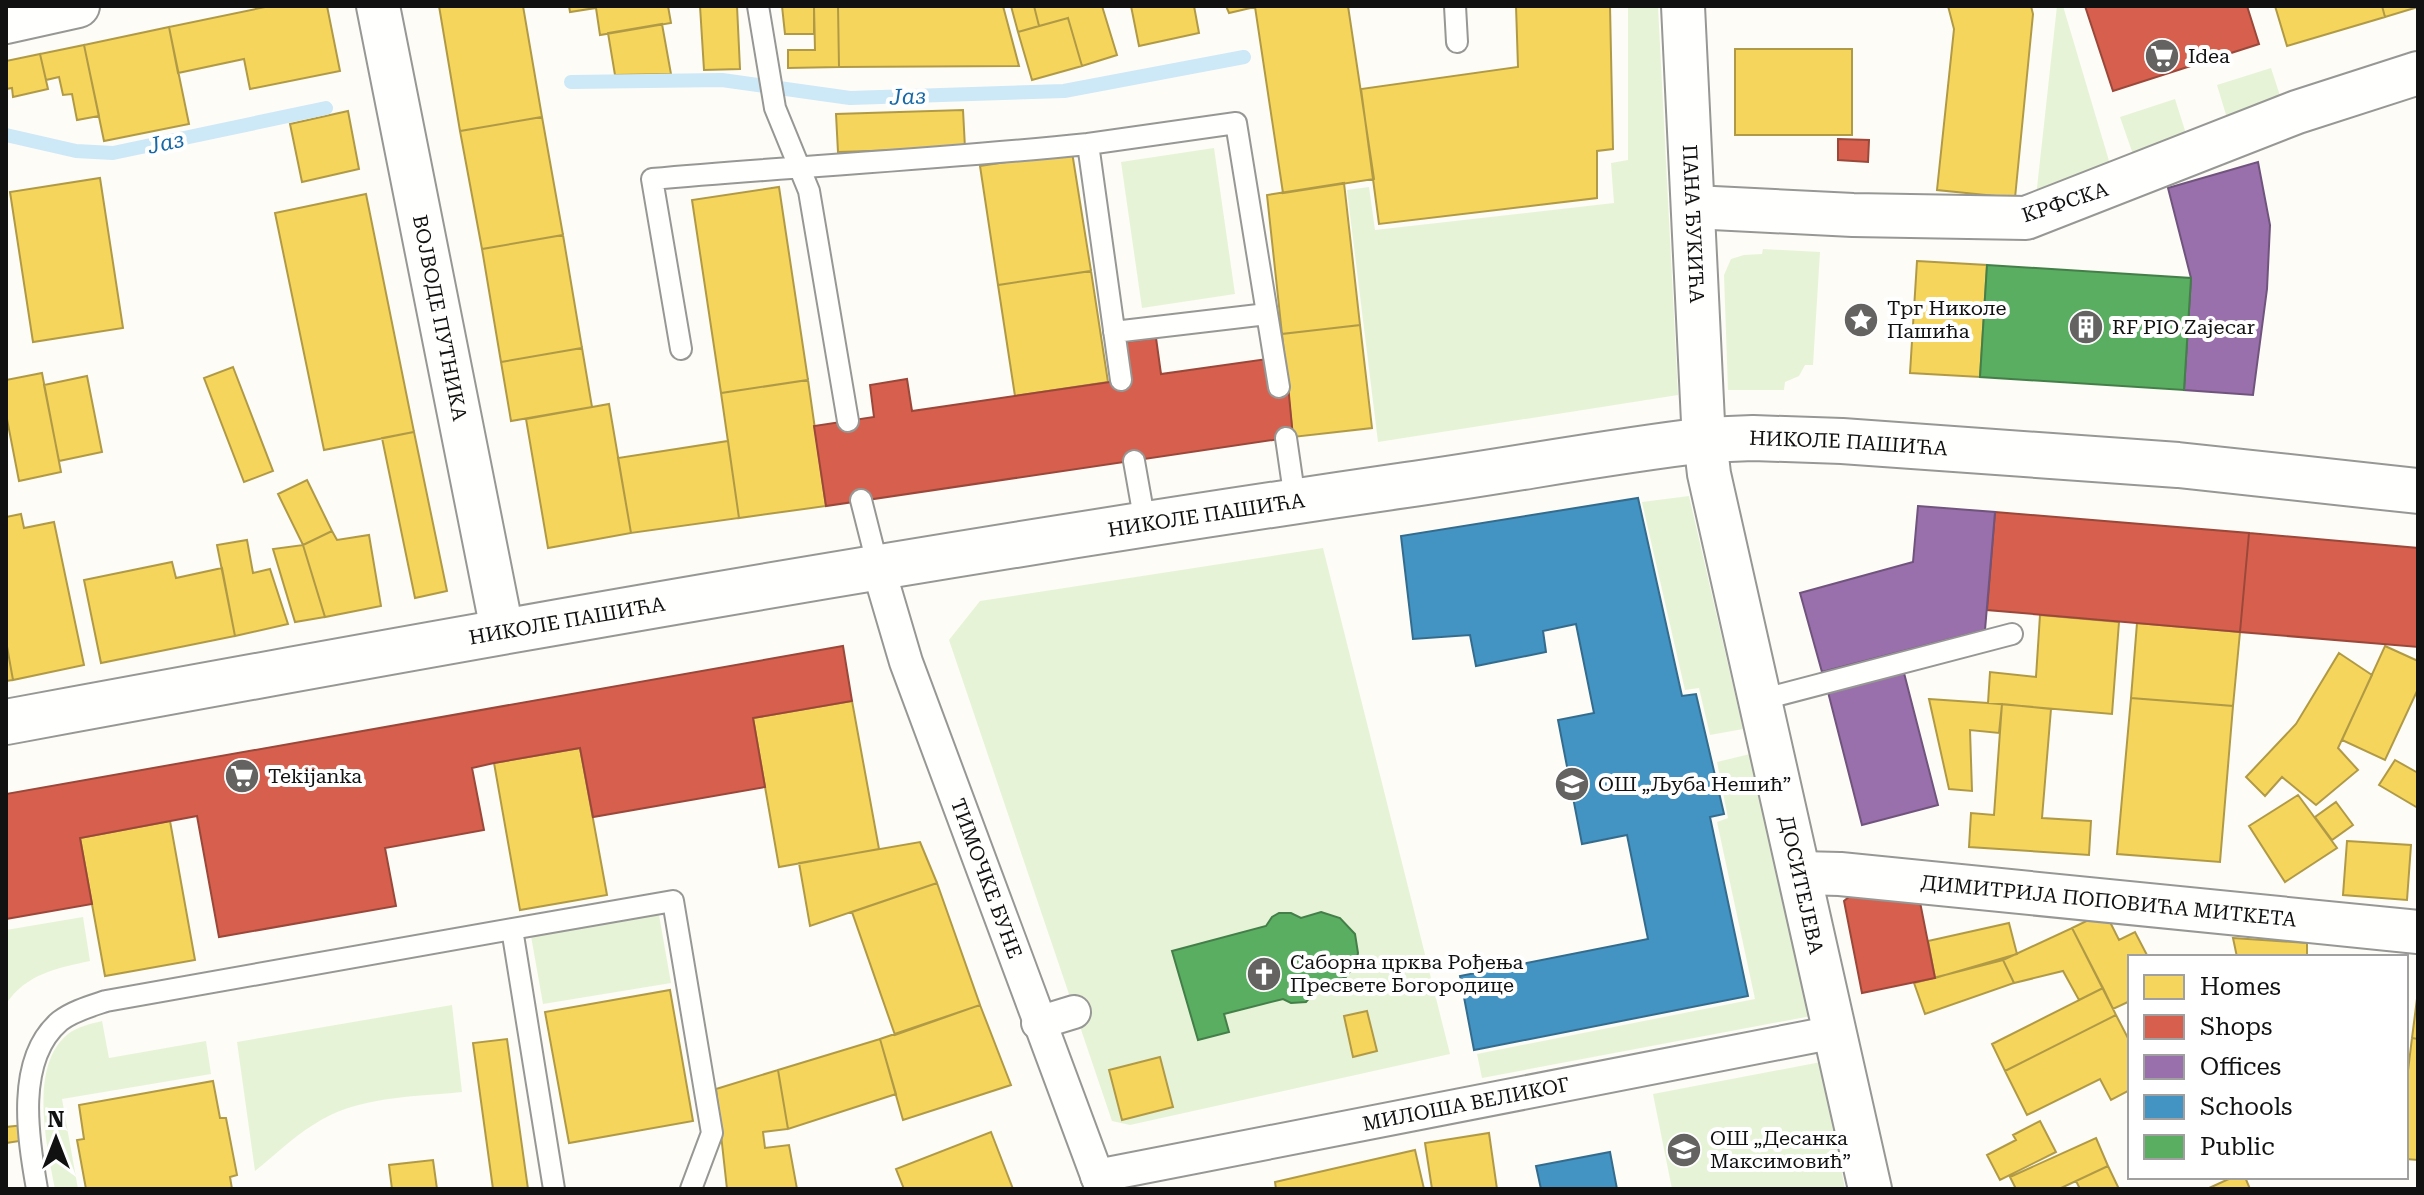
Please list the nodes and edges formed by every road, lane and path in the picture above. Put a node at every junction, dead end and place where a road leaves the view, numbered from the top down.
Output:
1 (78, 6) edge
2 (378, 6) edge
3 (758, 6) edge
4 (1455, 6) edge
5 (1683, 6) edge
6 (6, 22) edge
7 (1457, 42) dead end
8 (2418, 73) edge
9 (1088, 144) junction
10 (800, 166) junction
11 (1693, 207) junction
12 (1267, 314) junction
13 (1114, 332) junction
14 (681, 349) dead end
15 (1121, 380) dead end
16 (1279, 387) dead end
17 (848, 421) dead end
18 (1286, 438) dead end
19 (1705, 440) junction
20 (1134, 461) dead end
21 (2418, 491) edge
22 (861, 500) dead end
23 (1295, 500) junction
24 (1145, 523) junction
25 (878, 567) junction
26 (502, 630) junction
27 (2012, 634) dead end
28 (1760, 700) junction
29 (6, 722) edge
30 (1800, 873) junction
31 (512, 929) junction
32 (2418, 932) edge
33 (1074, 1012) dead end
34 (1038, 1023) junction
35 (1835, 1032) junction
36 (1099, 1182) edge
37 (37, 1189) edge
38 (554, 1189) edge
39 (691, 1189) edge
40 (1870, 1189) edge

1 - 6 street
2 - 26 street, ВОЈВОДЕ ПУТНИКА
3 - 10 lane
4 - 7 lane
5 - 11 street, ПАНА ЂУКИЋА
8 - 11 street, КРФСКА
9 - 10 lane
9 - 12 lane
9 - 13 lane
10 - 14 lane
10 - 17 lane
11 - 19 street, ПАНА ЂУКИЋА
12 - 13 lane
12 - 16 lane
13 - 15 lane
18 - 23 lane
19 - 21 street, НИКОЛЕ ПАШИЋА
19 - 23 street, НИКОЛЕ ПАШИЋА
19 - 28 street, ДОСИТЕЈЕВА
20 - 24 lane
22 - 25 lane
23 - 24 street, НИКОЛЕ ПАШИЋА
24 - 25 street, НИКОЛЕ ПАШИЋА
25 - 26 street, НИКОЛЕ ПАШИЋА
25 - 34 street, ТИМОЧКЕ БУНЕ
26 - 29 street, НИКОЛЕ ПАШИЋА
27 - 28 lane
28 - 30 street, ДОСИТЕЈЕВА
30 - 32 street, ДИМИТРИЈА ПОПОВИЋА МИТКЕТА
30 - 35 street, ДОСИТЕЈЕВА
31 - 37 lane
31 - 38 lane
31 - 39 lane
33 - 34 street
34 - 36 street, ТИМОЧКЕ БУНЕ
35 - 36 street, МИЛОША ВЕЛИКОГ
35 - 40 street, ДОСИТЕЈЕВА

